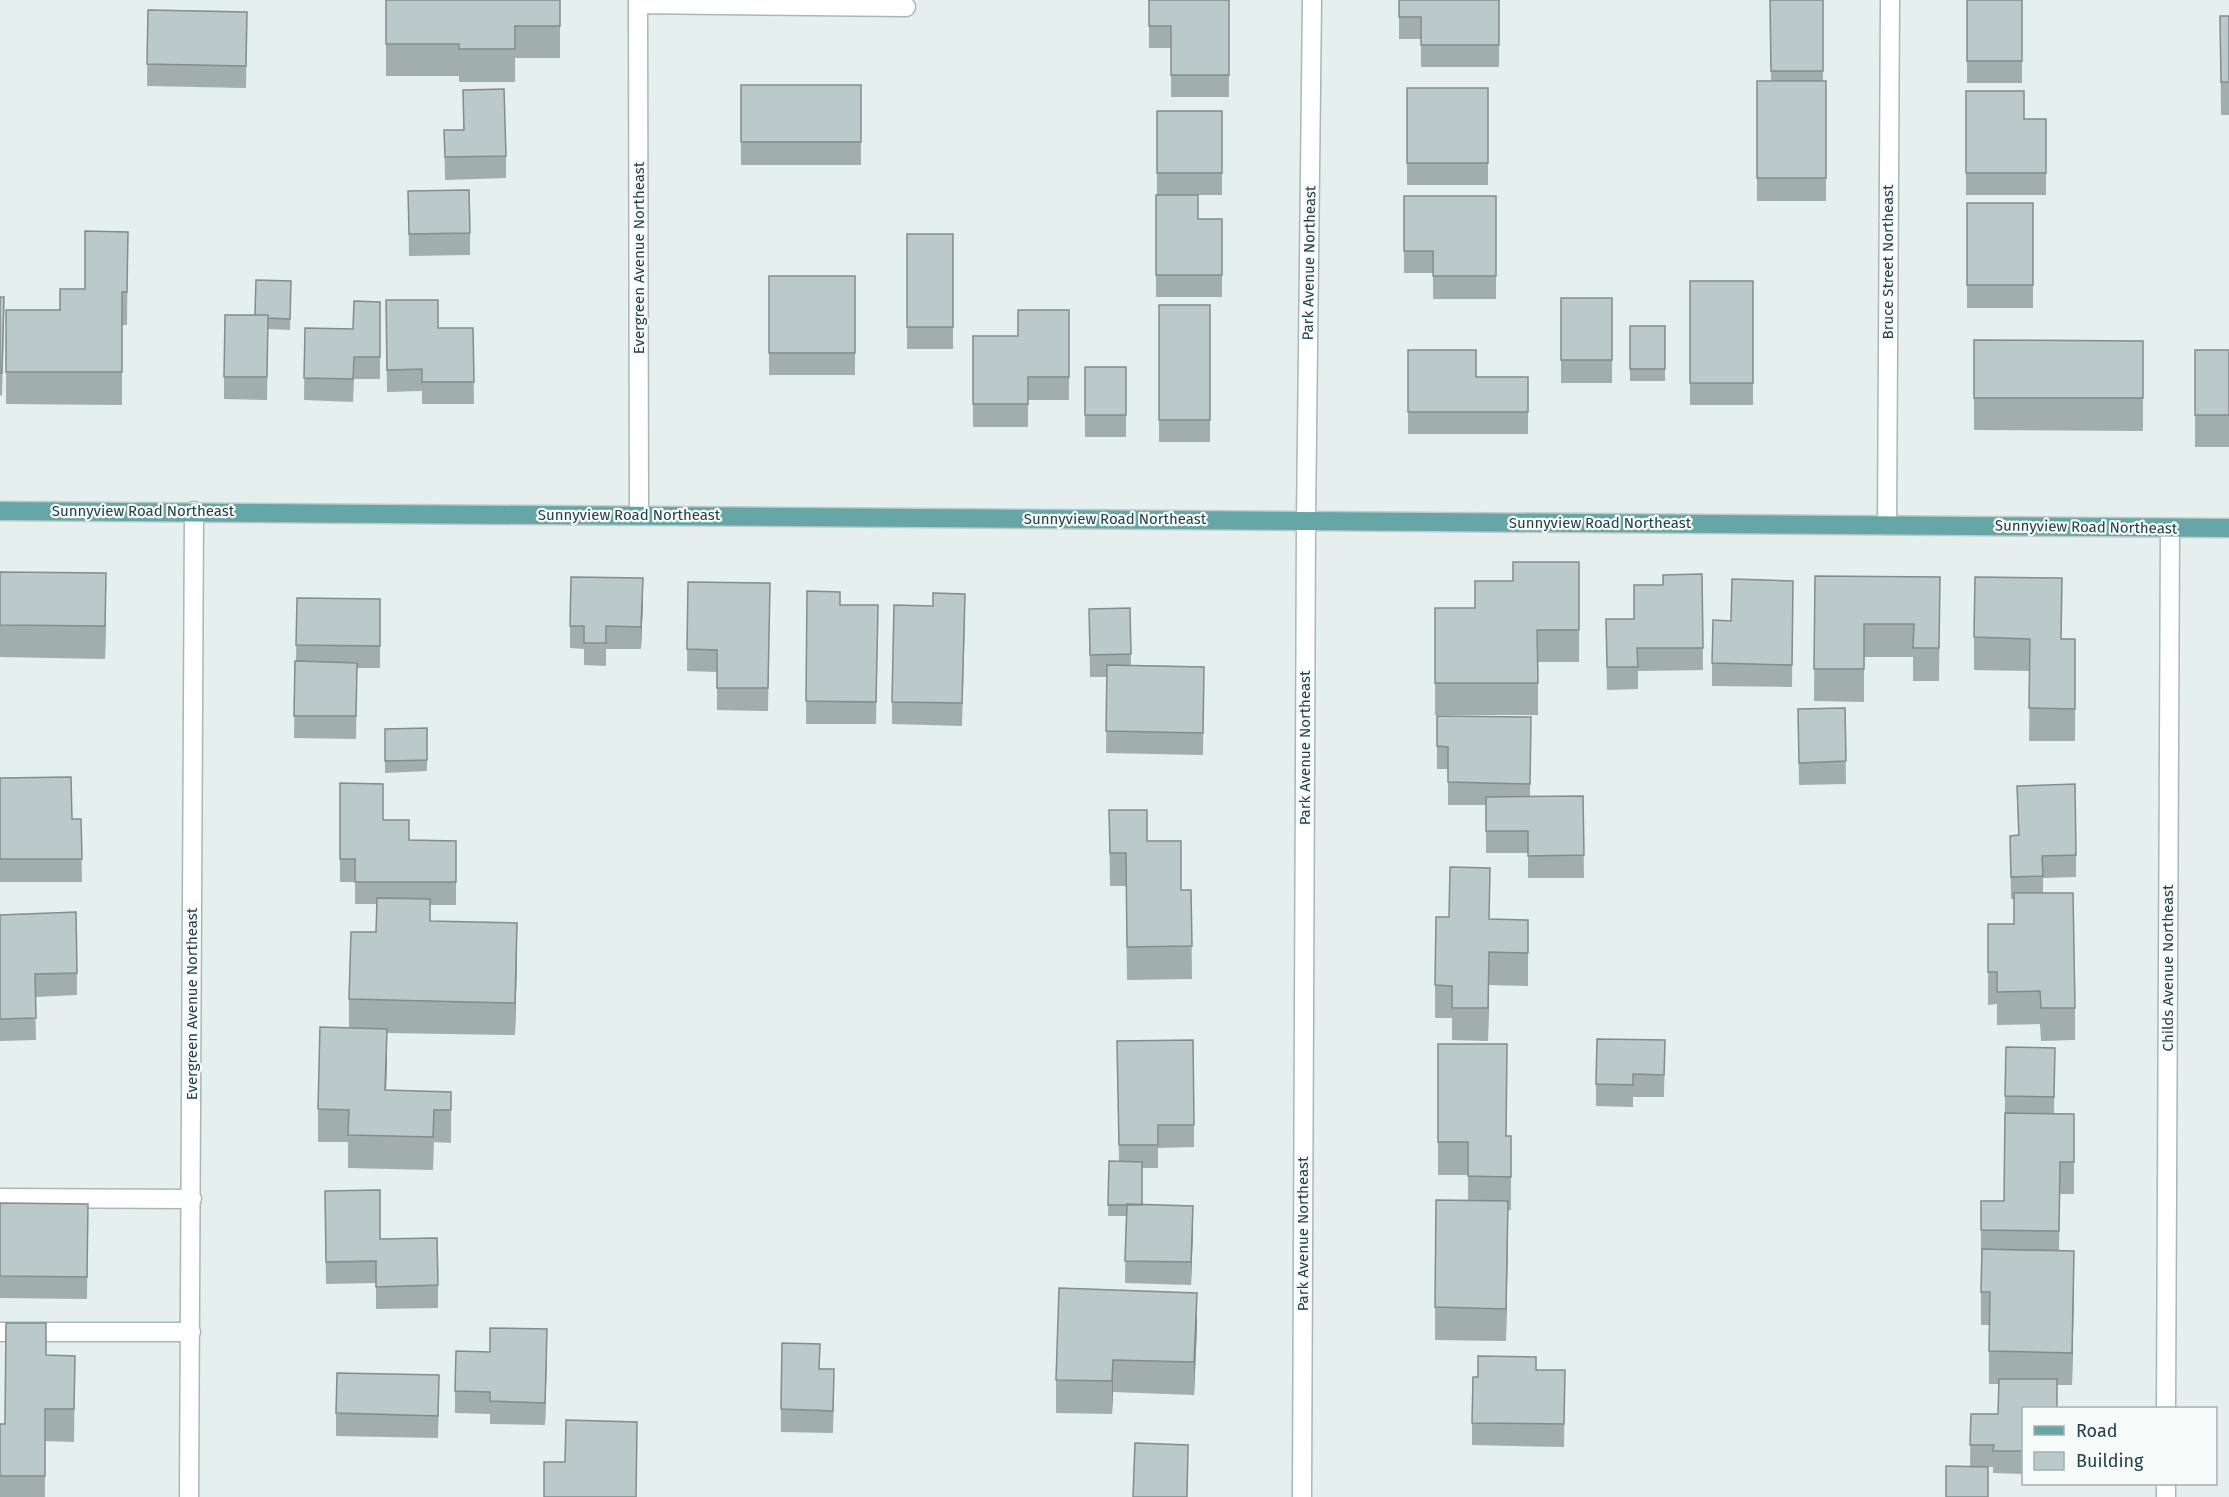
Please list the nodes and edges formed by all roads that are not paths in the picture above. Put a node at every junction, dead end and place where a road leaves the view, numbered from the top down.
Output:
1 (1312, 0) edge
2 (1890, 0) edge
3 (638, 2) edge
4 (906, 7) dead end
5 (0, 511) edge
6 (195, 511) junction
7 (639, 515) junction
8 (1306, 521) junction
9 (1887, 525) junction
10 (2170, 528) junction
11 (2229, 528) edge
12 (0, 1198) edge
13 (192, 1199) junction
14 (0, 1332) edge
15 (191, 1332) junction
16 (2166, 1407) edge
17 (189, 1497) edge
18 (1302, 1497) edge

1 - 8 street, Park Avenue Northeast
2 - 9 street, Bruce Street Northeast
3 - 4 street
3 - 7 street, Evergreen Avenue Northeast
5 - 6 main road, Sunnyview Road Northeast
6 - 7 main road, Sunnyview Road Northeast
6 - 13 street, Evergreen Avenue Northeast
7 - 8 main road, Sunnyview Road Northeast
8 - 9 main road, Sunnyview Road Northeast
8 - 18 street, Park Avenue Northeast
9 - 10 main road, Sunnyview Road Northeast
10 - 11 main road, Sunnyview Road Northeast
10 - 16 street, Childs Avenue Northeast
12 - 13 street
13 - 15 street, Evergreen Avenue Northeast
14 - 15 street
15 - 17 street, Evergreen Avenue Northeast

